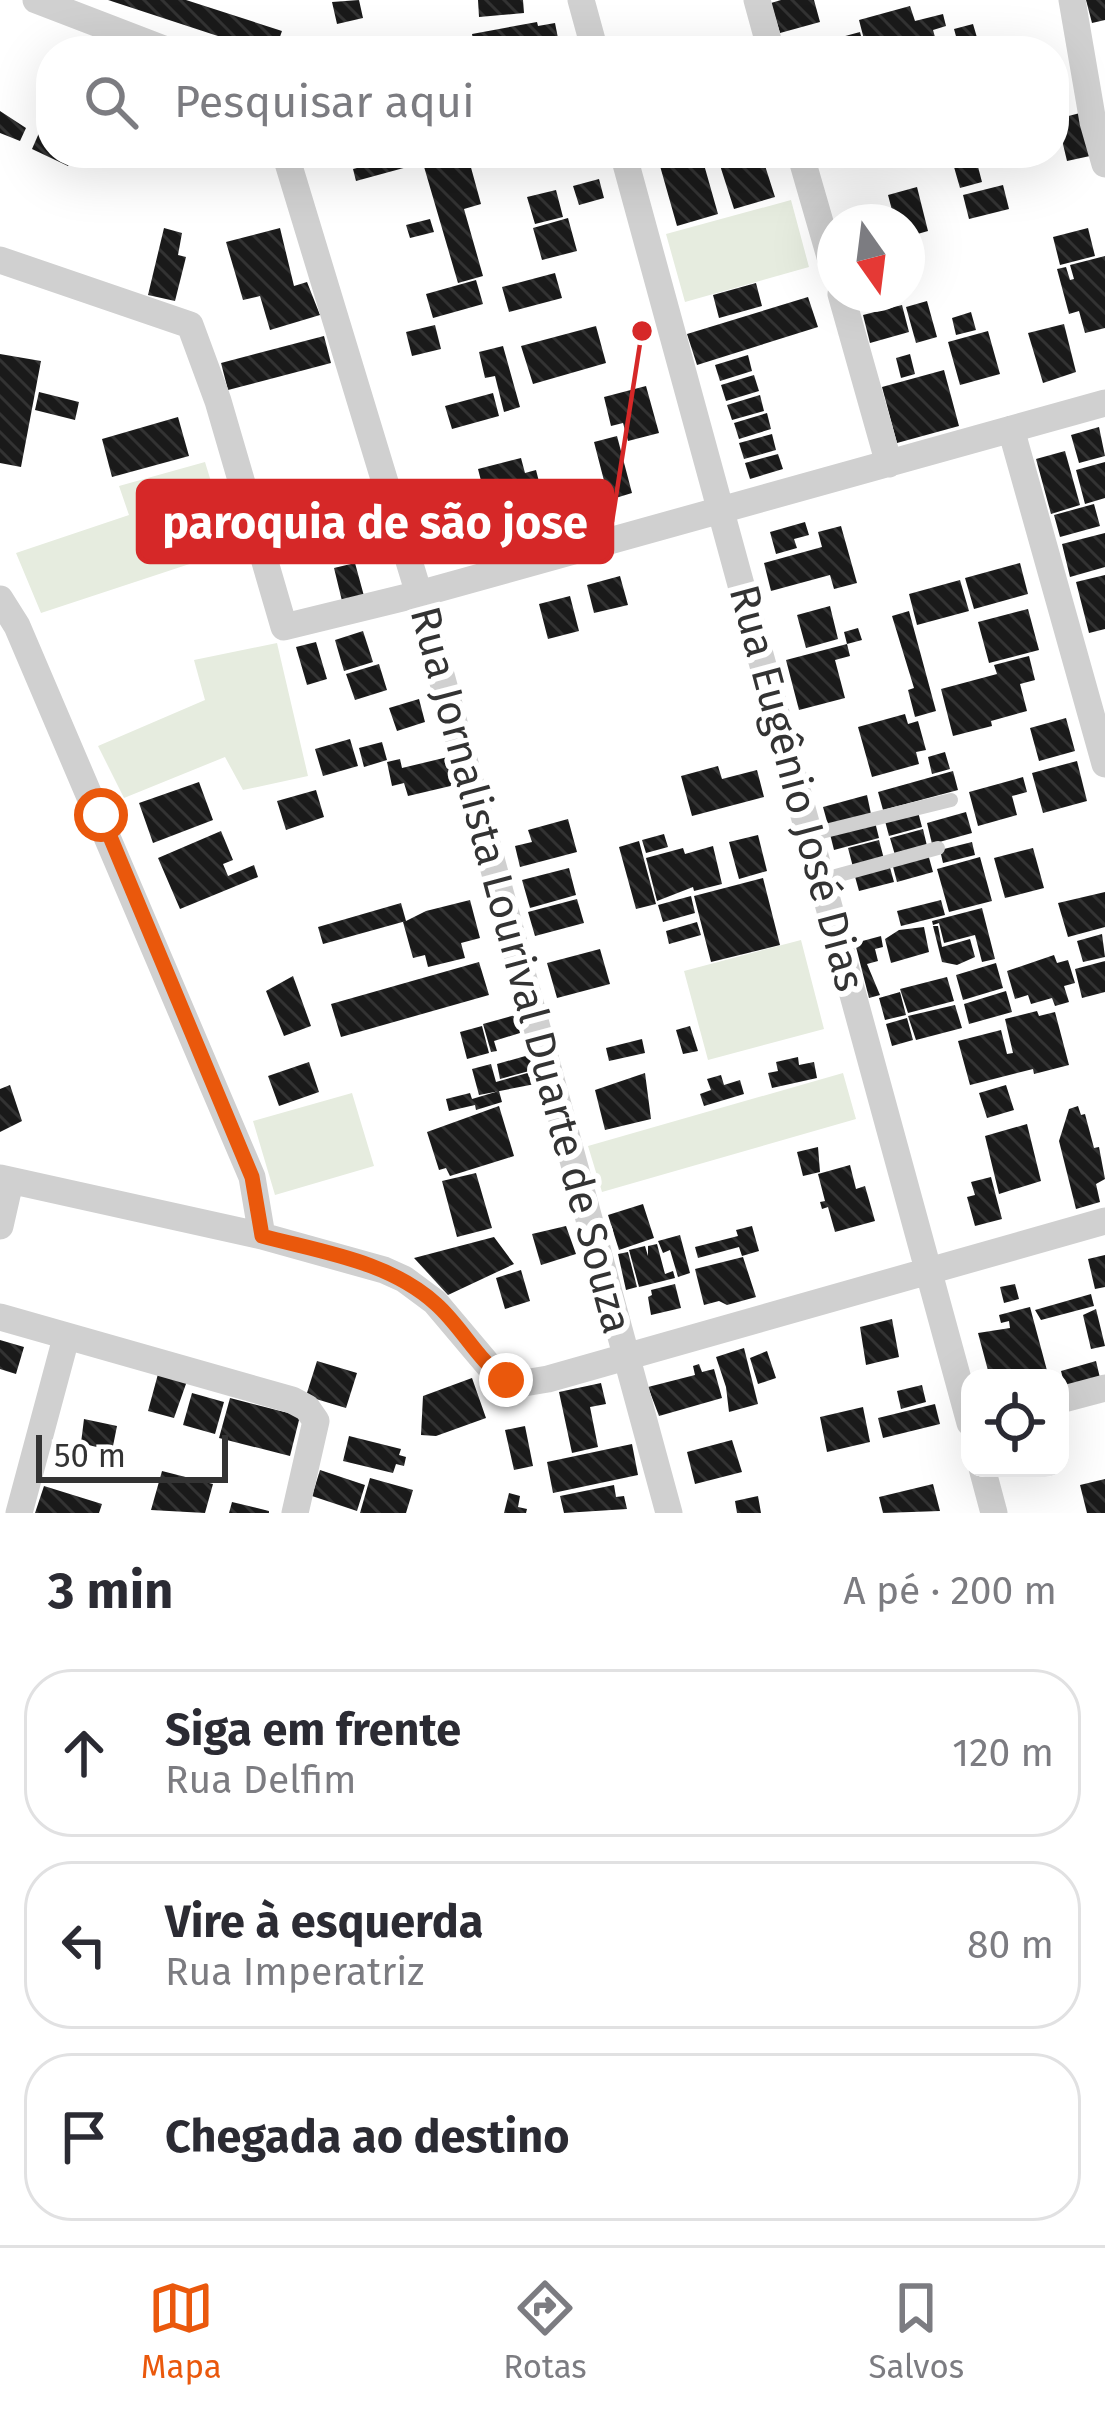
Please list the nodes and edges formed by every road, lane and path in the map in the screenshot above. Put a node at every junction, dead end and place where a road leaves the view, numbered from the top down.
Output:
1 (36, 0) edge
2 (581, 0) edge
3 (757, 0) edge
4 (1072, 0) edge
5 (130, 36) edge
6 (591, 36) edge
7 (767, 36) edge
8 (1105, 164) edge
9 (290, 168) edge
10 (627, 168) edge
11 (804, 168) edge
12 (817, 212) edge
13 (0, 260) edge
14 (846, 312) edge
15 (1105, 403) edge
16 (1011, 429) junction
17 (889, 464) junction
18 (722, 509) junction
19 (419, 594) junction
20 (0, 599) edge
21 (1105, 764) edge
22 (951, 800) dead end
23 (809, 835) junction
24 (938, 848) dead end
25 (821, 880) junction
26 (5, 1180) edge
27 (1105, 1221) edge
28 (0, 1226) edge
29 (262, 1236) junction
30 (929, 1270) junction
31 (0, 1316) edge
32 (66, 1338) junction
33 (627, 1358) junction
34 (1105, 1388) edge
35 (961, 1389) edge
36 (1069, 1398) edge
37 (984, 1477) edge
38 (19, 1513) edge
39 (296, 1513) edge
40 (669, 1513) edge
41 (994, 1513) edge

1 - 5 street
2 - 6 street
3 - 7 street
4 - 8 street
9 - 19 street, Rua Jornalista Lourival Duarte de Souza
10 - 18 street, Rua Eugênio José Dias
11 - 12 street
13 - 19 street
14 - 17 street
15 - 16 street
16 - 17 street
16 - 21 street
17 - 18 street
18 - 19 street
18 - 23 street, Rua Eugênio José Dias
19 - 33 street, Rua Jornalista Lourival Duarte de Souza
20 - 29 street
22 - 23 lane
23 - 25 street, Rua Eugênio José Dias
24 - 25 lane
25 - 30 street, Rua Eugênio José Dias
26 - 28 street
26 - 29 street
27 - 30 street
29 - 33 street
30 - 33 street
30 - 35 street, Rua Eugênio José Dias
31 - 32 street
32 - 38 street
32 - 39 street
33 - 40 street, Rua Jornalista Lourival Duarte de Souza
34 - 36 street
37 - 41 street

